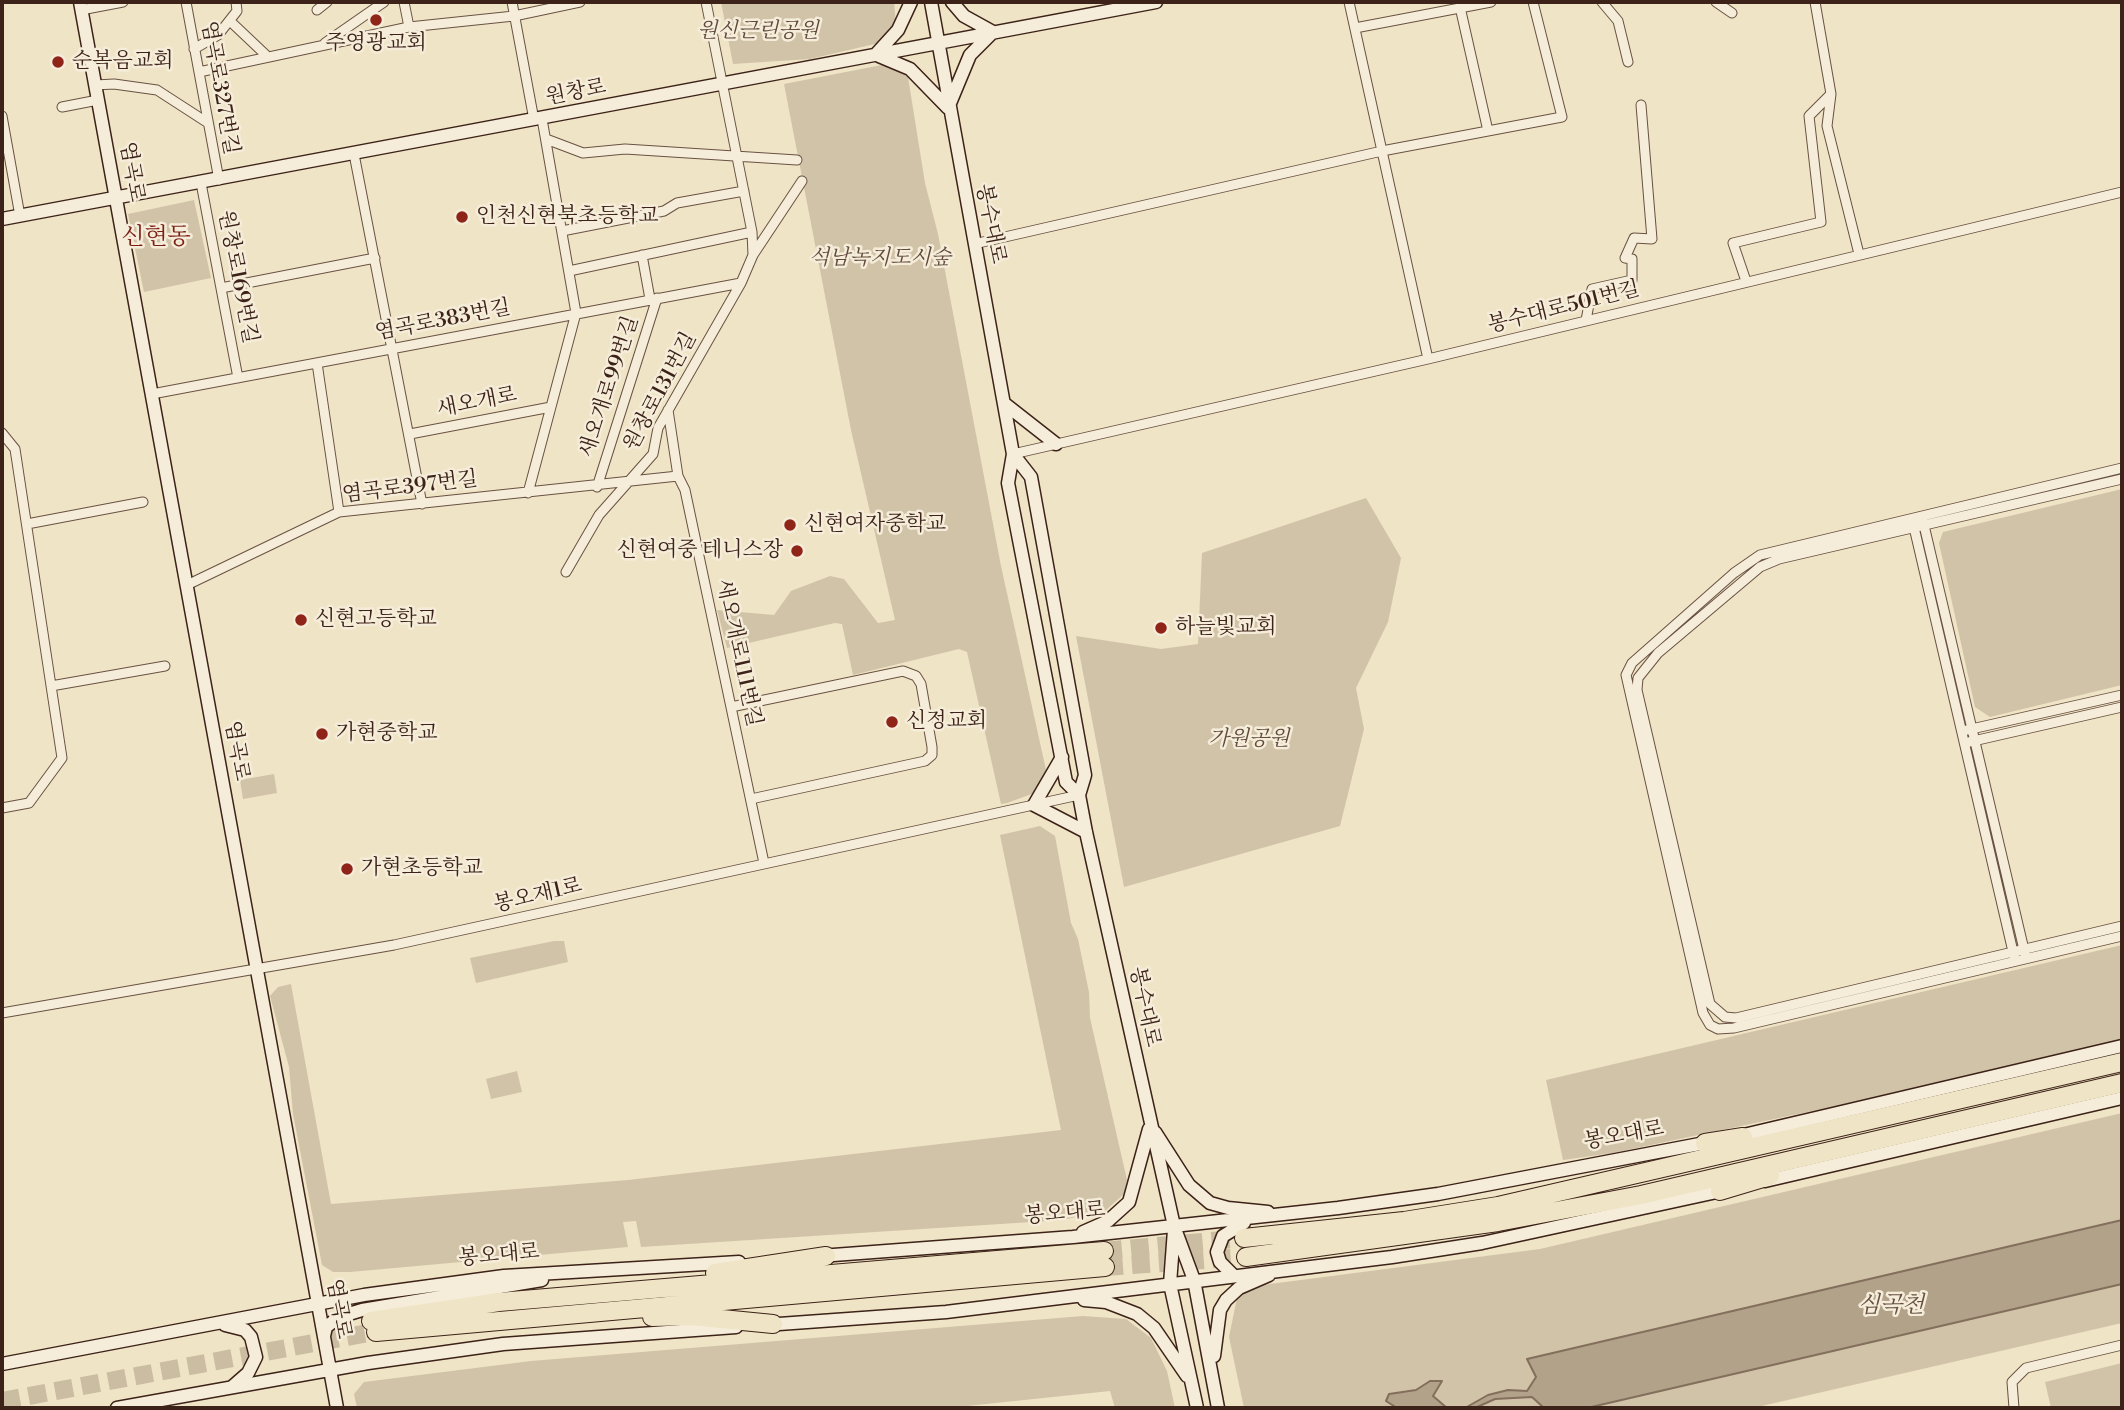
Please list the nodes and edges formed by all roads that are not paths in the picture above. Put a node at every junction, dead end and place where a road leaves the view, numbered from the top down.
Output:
1 (123, 2) edge
2 (186, 2) edge
3 (236, 2) edge
4 (327, 2) edge
5 (384, 2) edge
6 (404, 2) edge
7 (512, 2) edge
8 (580, 2) edge
9 (706, 2) edge
10 (911, 2) edge
11 (931, 2) edge
12 (952, 2) edge
13 (1156, 2) edge
14 (1349, 2) edge
15 (1491, 2) edge
16 (1533, 2) edge
17 (1602, 2) edge
18 (1716, 2) edge
19 (1815, 2) edge
20 (80, 6) edge
21 (1460, 7) junction
22 (317, 10) dead end
23 (1732, 13) dead end
24 (514, 16) junction
25 (230, 21) junction
26 (409, 27) junction
27 (1355, 28) junction
28 (993, 32) junction
29 (938, 42) junction
30 (322, 45) junction
31 (194, 49) junction
32 (874, 55) junction
33 (268, 57) junction
34 (1628, 62) dead end
35 (199, 72) junction
36 (722, 84) junction
37 (95, 85) junction
38 (1831, 94) junction
39 (98, 100) junction
40 (1642, 105) dead end
41 (62, 107) dead end
42 (948, 108) junction
43 (2, 116) edge
44 (538, 119) junction
45 (208, 123) junction
46 (1488, 131) junction
47 (546, 139) junction
48 (1382, 151) junction
49 (354, 154) junction
50 (737, 157) junction
51 (797, 160) dead end
52 (219, 180) junction
53 (802, 181) dead end
54 (201, 183) junction
55 (744, 191) junction
56 (2122, 192) edge
57 (116, 199) junction
58 (20, 216) junction
59 (2, 219) edge
60 (562, 231) junction
61 (752, 232) junction
62 (974, 244) junction
63 (1859, 254) junction
64 (642, 255) junction
65 (753, 255) junction
66 (375, 258) junction
67 (569, 271) junction
68 (1746, 281) junction
69 (741, 283) junction
70 (221, 288) junction
71 (653, 299) junction
72 (576, 313) junction
73 (1586, 320) junction
74 (394, 348) junction
75 (1428, 359) junction
76 (317, 363) junction
77 (238, 378) junction
78 (152, 394) junction
79 (1005, 404) junction
80 (551, 407) junction
81 (667, 410) junction
82 (2, 433) edge
83 (410, 434) junction
84 (1056, 444) junction
85 (1013, 454) junction
86 (2122, 468) edge
87 (678, 476) junction
88 (2122, 478) edge
89 (628, 483) junction
90 (597, 487) junction
91 (528, 493) junction
92 (143, 502) dead end
93 (422, 504) junction
94 (339, 512) junction
95 (1923, 520) junction
96 (1912, 523) junction
97 (27, 524) junction
98 (566, 572) dead end
99 (187, 585) junction
100 (165, 666) dead end
101 (51, 686) junction
102 (2122, 695) edge
103 (731, 707) junction
104 (2122, 707) edge
105 (1972, 729) junction
106 (1961, 732) junction
107 (1975, 741) junction
108 (1964, 743) junction
109 (1062, 757) junction
110 (1079, 795) junction
111 (751, 799) junction
112 (1034, 805) junction
113 (2, 808) edge
114 (1086, 832) junction
115 (764, 863) junction
116 (2122, 926) edge
117 (2122, 936) edge
118 (2025, 954) junction
119 (2014, 957) junction
120 (257, 968) junction
121 (2, 1013) edge
122 (2122, 1049) edge
123 (2122, 1062) edge
124 (2122, 1083) edge
125 (2122, 1096) edge
126 (1962, 1099) junction
127 (1916, 1110) junction
128 (1965, 1120) junction
129 (1150, 1125) junction
130 (1920, 1130) junction
131 (1705, 1143) junction
132 (1720, 1191) junction
133 (1286, 1214) junction
134 (1254, 1218) junction
135 (1174, 1226) junction
136 (1073, 1237) junction
137 (1244, 1238) tunnel mouth
138 (826, 1256) junction
139 (1246, 1257) tunnel mouth
140 (1289, 1268) junction
141 (577, 1273) junction
142 (1233, 1275) junction
143 (1194, 1280) junction
144 (1170, 1284) junction
145 (1056, 1298) junction
146 (499, 1302) junction
147 (318, 1303) junction
148 (519, 1318) junction
149 (215, 1324) junction
150 (773, 1324) junction
151 (324, 1336) junction
152 (2122, 1345) edge
153 (2, 1364) edge
154 (330, 1370) junction
155 (1213, 1377) junction
156 (1191, 1383) junction
157 (232, 1388) junction
158 (117, 1408) edge
159 (337, 1408) edge
160 (1197, 1408) edge
161 (1218, 1408) edge
162 (2014, 1408) edge

1 - 20 street
2 - 31 street, 염곡로327번길
3 - 25 street
4 - 22 street
5 - 30 street
6 - 26 street
7 - 24 street, 새오개로
8 - 24 street
9 - 36 street, 원창로131번길
10 - 32 main road
11 - 29 main road, 봉수대로
12 - 28 main road
13 - 28 main road, 원창로
14 - 27 street
15 - 21 street
16 - 46 street
17 - 34 street
18 - 23 street
19 - 38 street
20 - 37 main road, 염곡로
21 - 27 street
21 - 46 street
24 - 26 street
24 - 44 street, 새오개로
25 - 31 street
25 - 33 street
26 - 30 street
27 - 48 street
28 - 29 main road, 원창로
28 - 42 main road
29 - 32 main road, 원창로
29 - 42 main road, 봉수대로
30 - 33 street
31 - 35 street, 염곡로327번길
32 - 36 main road, 원창로
32 - 42 main road
33 - 35 street
35 - 45 street, 염곡로327번길
36 - 44 main road, 원창로
36 - 50 street, 원창로131번길
37 - 39 main road, 염곡로
37 - 45 street
38 - 63 street
38 - 68 street
39 - 41 street
39 - 57 main road, 염곡로
40 - 73 street
42 - 62 main road, 봉수대로
43 - 58 street
44 - 47 street, 새오개로
44 - 49 main road, 원창로
45 - 52 street, 염곡로327번길
46 - 48 street
47 - 50 street
47 - 60 street, 새오개로
48 - 62 street
48 - 75 street
49 - 52 main road, 원창로
49 - 66 street
50 - 51 street
50 - 55 street, 원창로131번길
52 - 54 main road, 원창로
53 - 65 street, 원창로131번길
54 - 57 main road, 원창로
54 - 70 street, 원창로169번길
55 - 60 street
55 - 61 street, 원창로131번길
56 - 63 street, 봉수대로501번길
57 - 58 main road, 원창로
57 - 78 main road, 염곡로
58 - 59 main road, 원창로
60 - 67 street, 새오개로
61 - 64 street
61 - 65 street, 원창로131번길
62 - 79 main road, 봉수대로
63 - 68 street, 봉수대로501번길
64 - 67 street
64 - 71 street
65 - 69 street, 원창로131번길
66 - 70 street
66 - 74 street
67 - 72 street, 새오개로
68 - 73 street, 봉수대로501번길
69 - 71 street, 새오개로99번길
69 - 81 street, 원창로131번길
70 - 77 street, 원창로169번길
71 - 72 street, 새오개로99번길
71 - 90 street, 새오개로99번길
72 - 74 street, 염곡로383번길
72 - 80 street, 새오개로
73 - 75 street, 봉수대로501번길
74 - 76 street, 염곡로383번길
74 - 83 street
75 - 84 street, 봉수대로501번길
76 - 77 street, 염곡로383번길
76 - 94 street
77 - 78 street, 염곡로383번길
78 - 99 main road, 염곡로
79 - 84 main road
79 - 85 main road, 봉수대로
80 - 83 street, 새오개로
80 - 91 street, 새오개로
81 - 87 street, 새오개로111번길
81 - 89 street, 원창로131번길
82 - 97 street
83 - 93 street
84 - 85 street, 봉수대로501번길
85 - 109 main road, 봉수대로
85 - 110 main road, 봉수대로
86 - 95 street
87 - 89 street
87 - 103 street, 새오개로111번길
88 - 95 street
89 - 90 street
89 - 98 street, 원창로131번길
90 - 91 street
91 - 93 street, 염곡로397번길
92 - 97 street
93 - 94 street, 염곡로397번길
94 - 99 street, 염곡로397번길
95 - 96 street
95 - 105 street
96 - 106 street
96 - 119 street
96 - 119 street
97 - 101 street
99 - 120 main road, 염곡로
100 - 101 street
101 - 113 street
102 - 105 street
103 - 111 street, 새오개로111번길
103 - 111 street
104 - 107 street
105 - 106 street
105 - 107 street
106 - 108 street
107 - 108 street
107 - 118 street
108 - 119 street
109 - 110 main road, 봉수대로
109 - 112 main road
110 - 112 street, 봉오재1로
110 - 114 main road, 봉수대로
111 - 115 street, 새오개로111번길
112 - 114 main road
112 - 115 street, 봉오재1로
114 - 129 main road, 봉수대로
115 - 120 street, 봉오재1로
116 - 118 street
117 - 118 street
118 - 119 street
120 - 121 street, 봉오재1로
120 - 147 main road, 염곡로
122 - 126 highway
122 - 131 main road, 봉오대로
123 - 126 highway, 봉오대로
124 - 128 highway
125 - 128 highway
125 - 132 main road
126 - 127 highway, 봉오대로
127 - 131 highway
127 - 137 highway, 봉오대로
128 - 130 highway
129 - 133 main road
129 - 135 main road, 봉수대로
129 - 136 main road
130 - 132 highway
130 - 139 highway
131 - 133 main road, 봉오대로
132 - 140 main road
133 - 134 main road, 봉오대로
134 - 135 main road, 봉오대로
134 - 142 main road
135 - 136 main road, 봉오대로
135 - 143 main road, 봉수대로
135 - 144 main road, 봉수대로
136 - 138 main road, 봉오대로
138 - 141 main road, 봉오대로
138 - 146 highway
140 - 142 main road
140 - 155 main road
141 - 147 main road, 봉오대로
141 - 151 main road
142 - 143 main road
143 - 144 main road
143 - 155 main road, 봉수대로
144 - 145 main road
144 - 156 main road, 봉수대로
145 - 150 main road
145 - 156 main road
146 - 148 highway, 봉오대로
146 - 148 highway, 봉오대로
147 - 149 main road, 봉오대로
147 - 151 main road, 염곡로
148 - 150 highway
149 - 153 main road, 봉오대로
149 - 157 main road
150 - 154 main road
151 - 154 main road, 염곡로
152 - 162 street
154 - 157 main road
154 - 159 main road, 염곡로
155 - 161 main road, 봉수대로
156 - 160 main road, 봉수대로
157 - 158 main road

